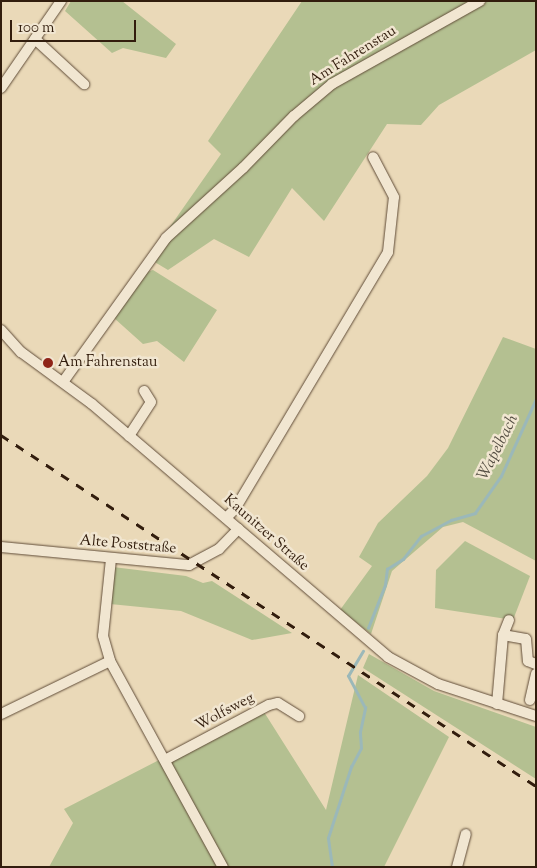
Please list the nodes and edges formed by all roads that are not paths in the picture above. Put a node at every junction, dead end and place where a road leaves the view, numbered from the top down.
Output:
1 (61, 1) edge
2 (480, 1) edge
3 (35, 39) junction
4 (84, 84) dead end
5 (1, 88) edge
6 (373, 157) dead end
7 (1, 330) edge
8 (63, 382) junction
9 (144, 391) dead end
10 (129, 436) junction
11 (226, 518) junction
12 (238, 529) junction
13 (1, 547) edge
14 (110, 559) junction
15 (509, 620) dead end
16 (502, 635) junction
17 (110, 661) junction
18 (536, 664) edge
19 (536, 674) edge
20 (530, 700) dead end
21 (496, 704) junction
22 (1, 714) edge
23 (299, 716) dead end
24 (536, 716) edge
25 (165, 760) junction
26 (466, 834) dead end
27 (223, 867) edge
28 (457, 867) edge

1 - 3 street
2 - 8 street, Am Fahrenstau
3 - 4 street
3 - 5 street
6 - 11 street
7 - 8 street, Kaunitzer Straße
8 - 10 street, Kaunitzer Straße
9 - 10 street
10 - 11 street, Kaunitzer Straße
11 - 12 street, Kaunitzer Straße
12 - 14 street, Alte Poststraße
12 - 21 street, Kaunitzer Straße
13 - 14 street, Alte Poststraße
14 - 17 street
15 - 16 street
16 - 18 street
16 - 21 street
17 - 22 street
17 - 25 street
19 - 20 street
21 - 24 street, Kaunitzer Straße
23 - 25 street, Wolfsweg
25 - 27 street
26 - 28 street

